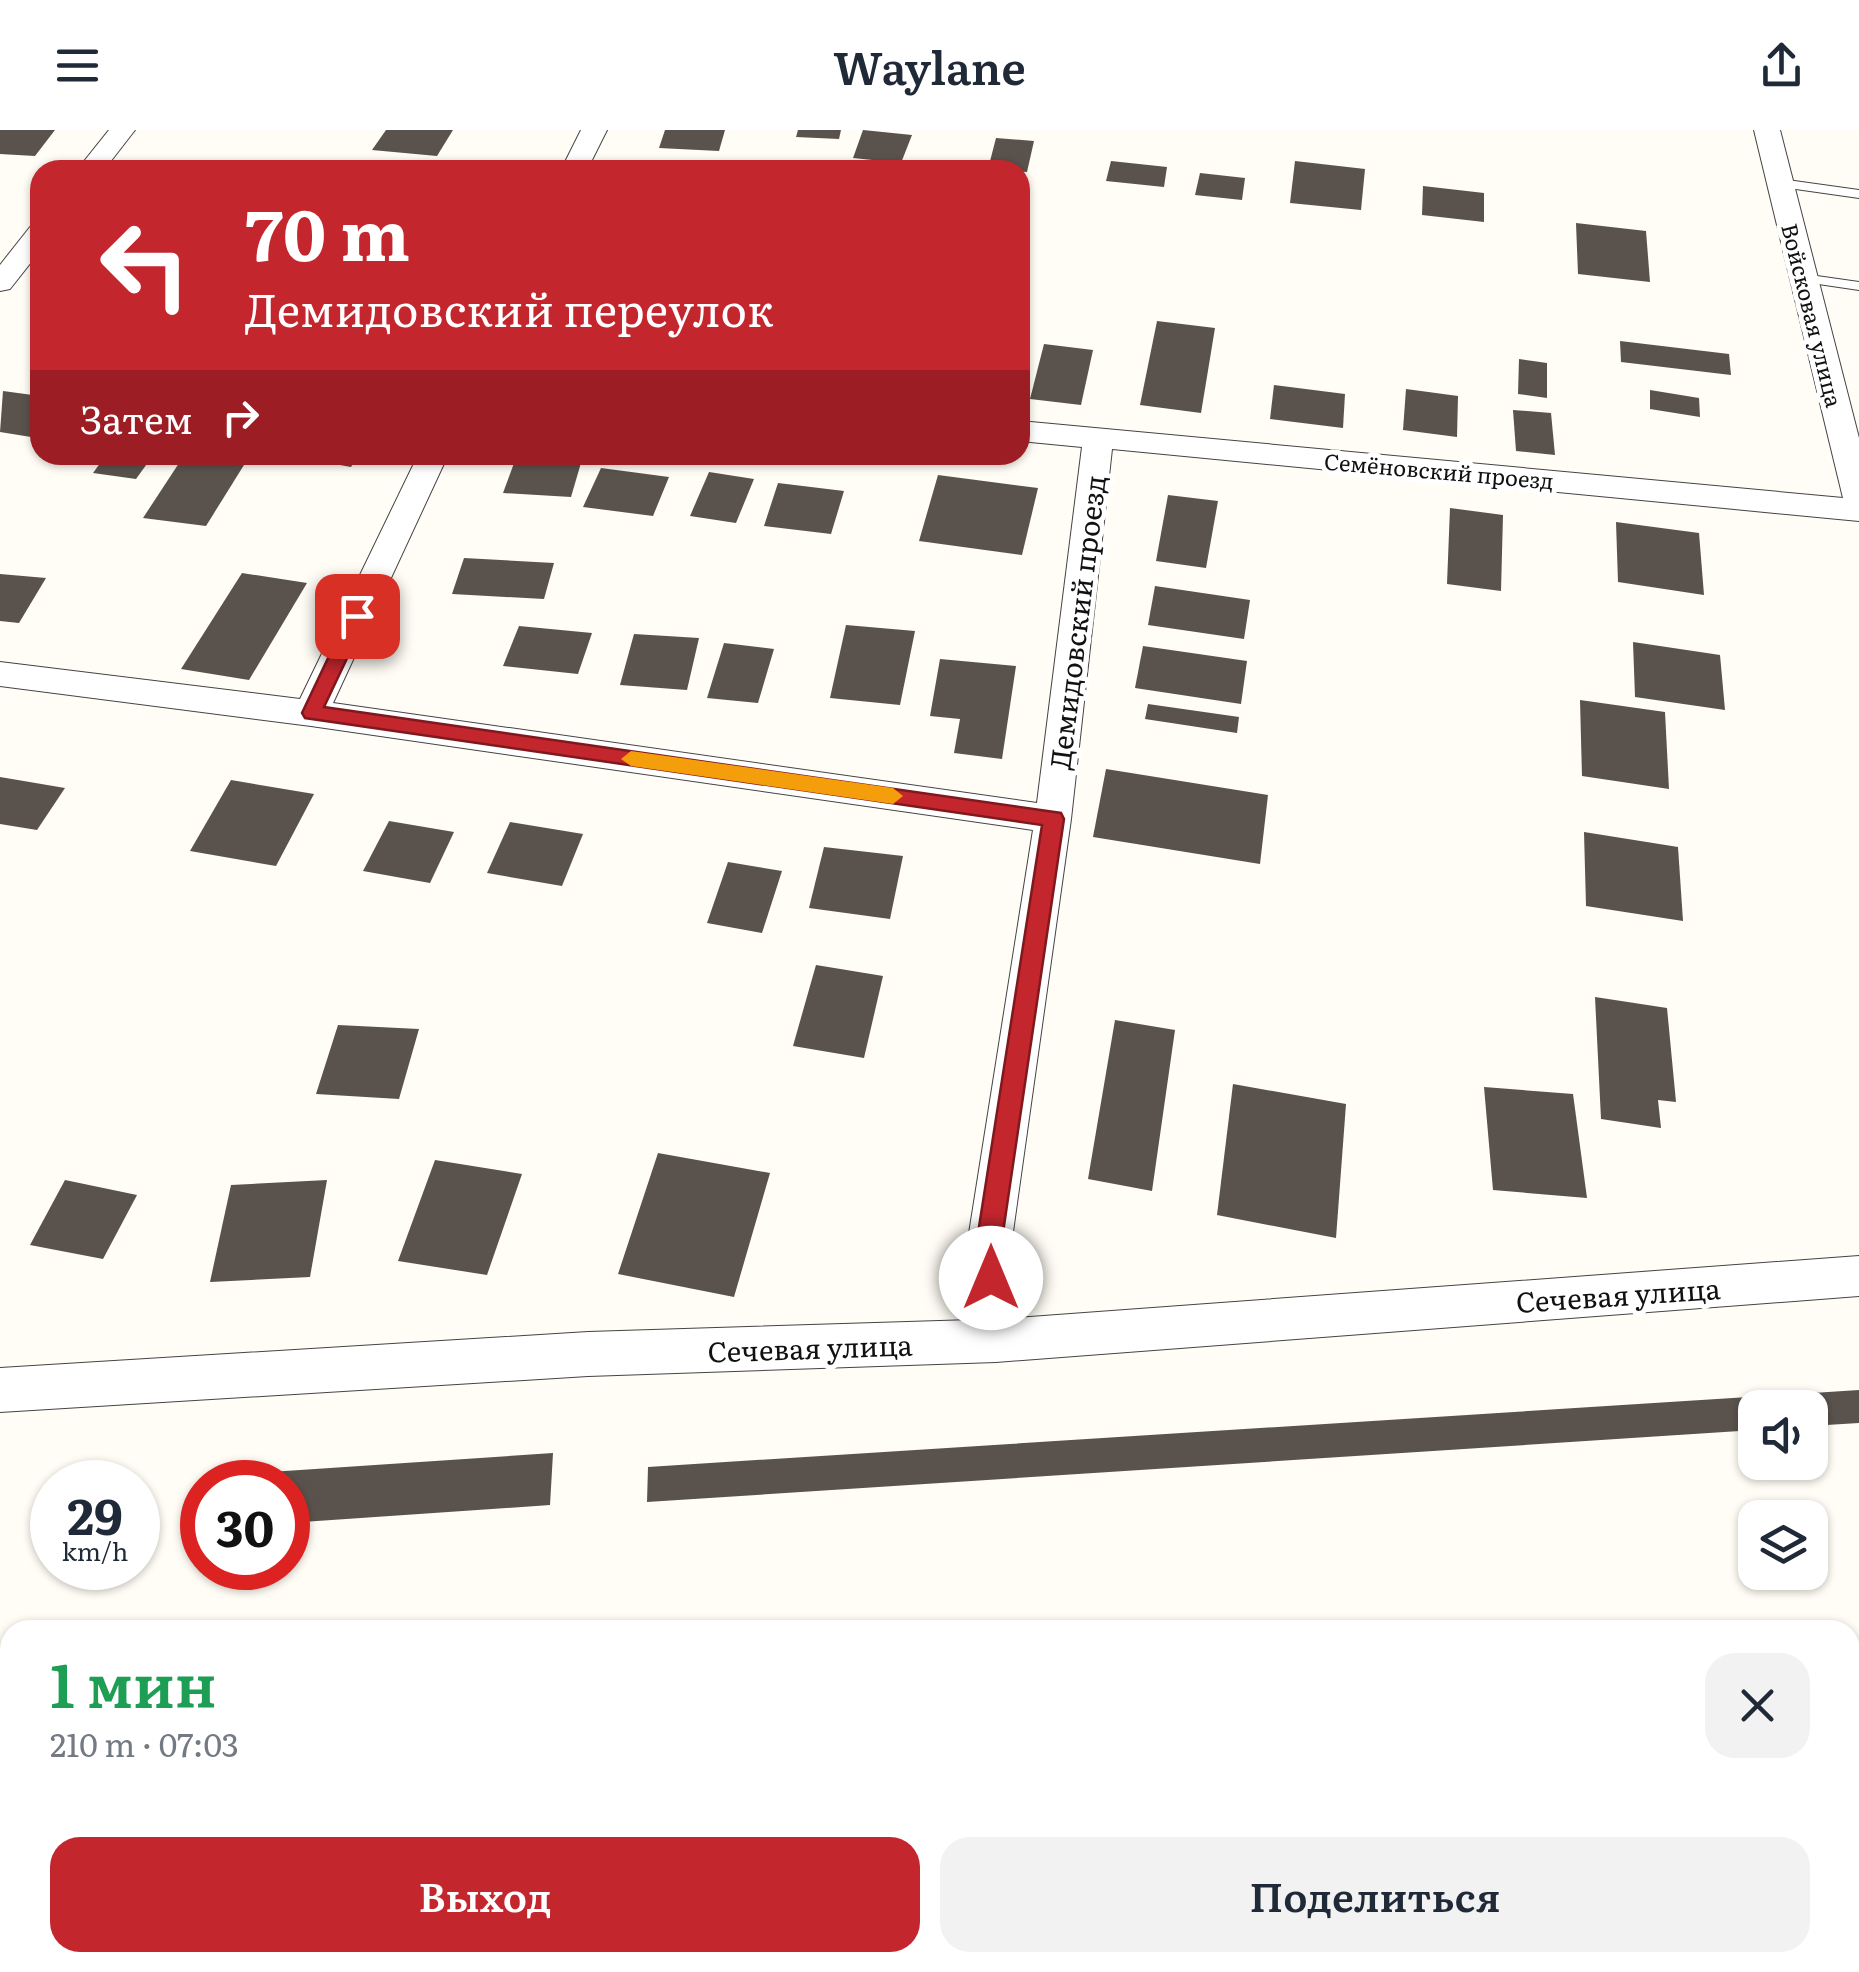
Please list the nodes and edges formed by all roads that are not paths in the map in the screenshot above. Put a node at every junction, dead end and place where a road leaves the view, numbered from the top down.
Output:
1 (122, 130) edge
2 (594, 130) edge
3 (1765, 130) edge
4 (98, 160) edge
5 (579, 160) edge
6 (1780, 183) junction
7 (1859, 194) edge
8 (30, 245) edge
9 (1803, 278) junction
10 (0, 283) edge
11 (1859, 286) edge
12 (1030, 431) edge
13 (1850, 432) edge
14 (1098, 438) junction
15 (429, 465) edge
16 (1859, 499) edge
17 (1859, 510) edge
18 (0, 674) edge
19 (312, 713) junction
20 (1054, 819) junction
21 (1859, 1276) edge
22 (996, 1342) junction
23 (0, 1390) edge

1 - 4 street
2 - 5 street
3 - 6 street, Войсковая улица
6 - 7 lane
6 - 9 street, Войсковая улица
8 - 10 street
9 - 11 lane
9 - 13 street, Войсковая улица
12 - 14 street, Семёновский проезд
13 - 16 street, Войсковая улица
14 - 17 street, Семёновский проезд
14 - 20 street, Демидовский проезд
15 - 19 street
18 - 19 street
19 - 20 street
20 - 22 street, Демидовский проезд
21 - 22 street, Сечевая улица
22 - 23 street, Сечевая улица

